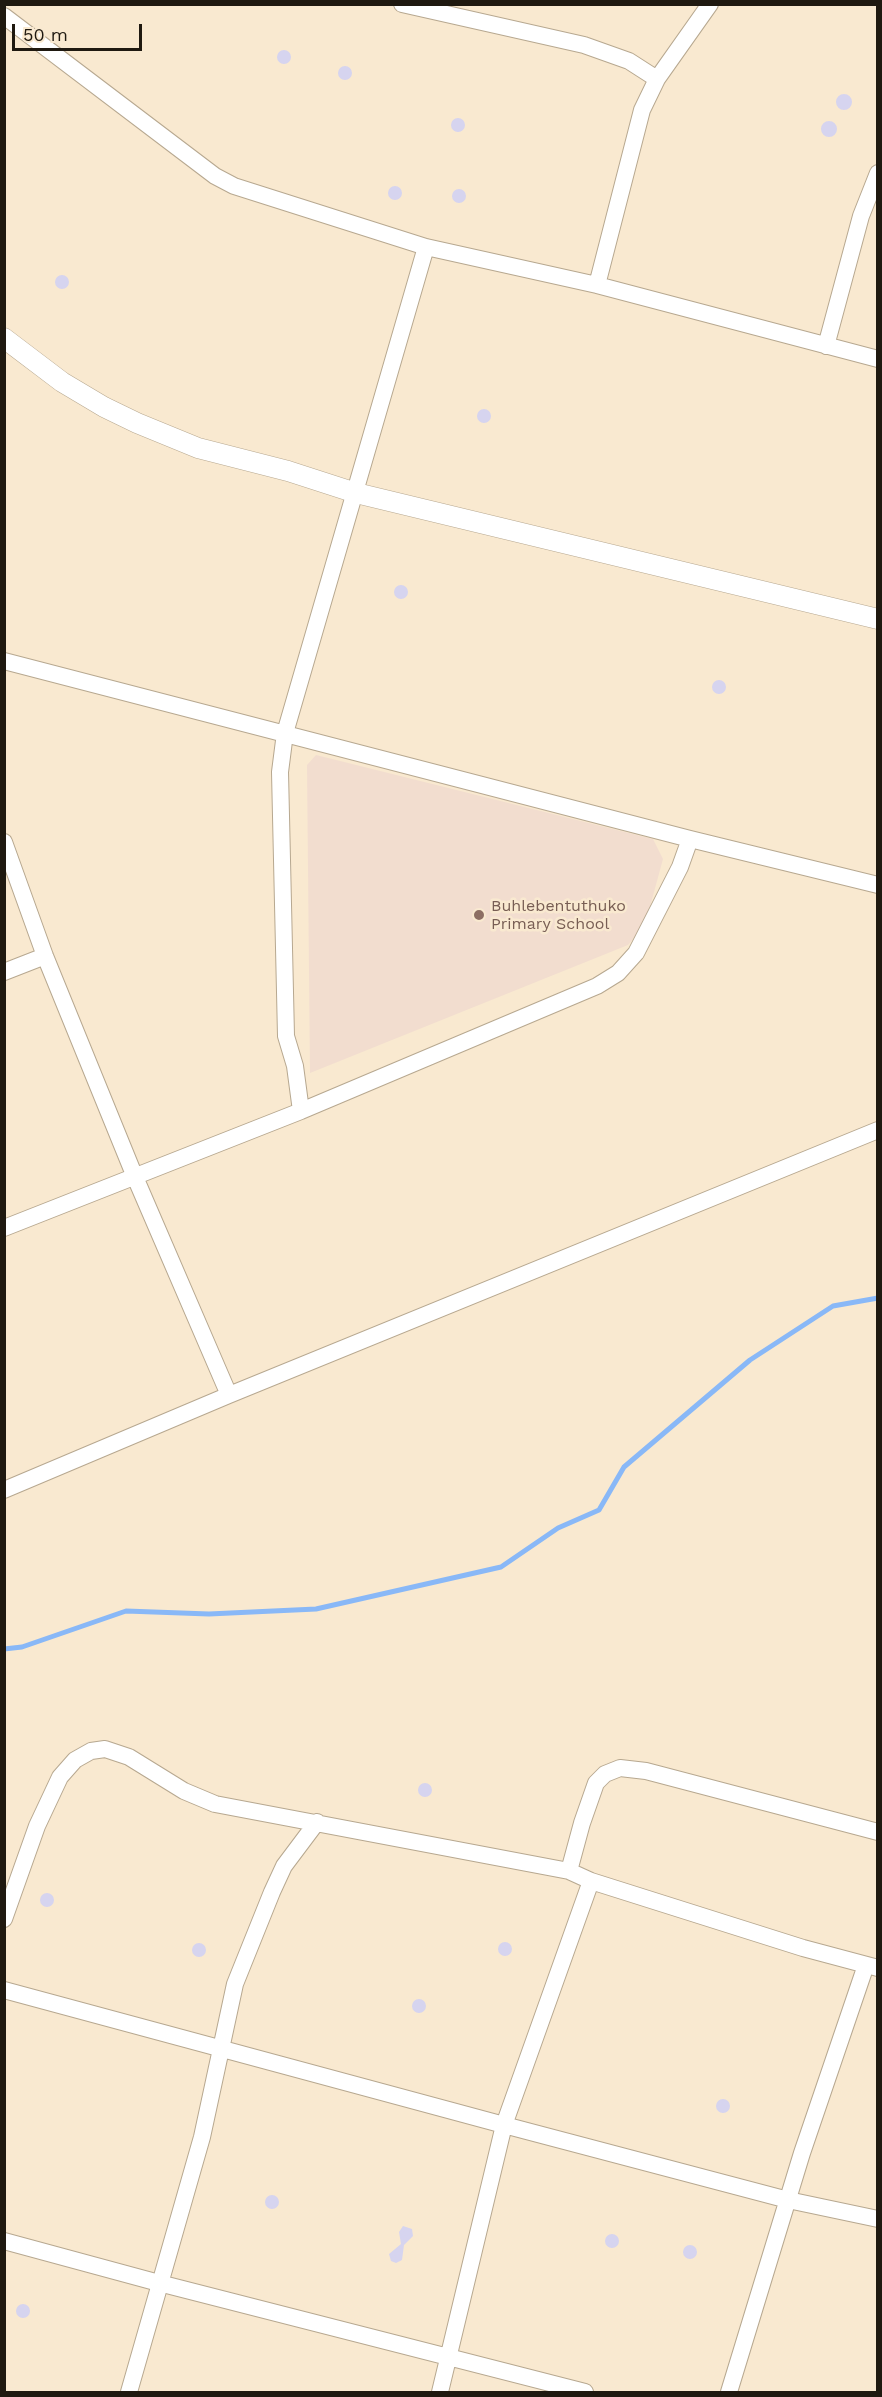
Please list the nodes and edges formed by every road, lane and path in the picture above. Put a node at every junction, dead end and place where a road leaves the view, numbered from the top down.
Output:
1 (402, 4) edge
2 (710, 4) edge
3 (4, 16) edge
4 (657, 79) junction
5 (878, 173) edge
6 (426, 247) junction
7 (597, 285) junction
8 (4, 338) edge
9 (826, 346) junction
10 (878, 359) edge
11 (356, 493) junction
12 (878, 619) edge
13 (4, 661) edge
14 (285, 733) junction
15 (690, 839) junction
16 (4, 842) edge
17 (878, 885) edge
18 (45, 956) junction
19 (4, 972) edge
20 (301, 1111) junction
21 (878, 1130) edge
22 (135, 1177) junction
23 (4, 1228) edge
24 (229, 1395) junction
25 (4, 1490) edge
26 (317, 1822) junction
27 (878, 1832) edge
28 (569, 1871) junction
29 (591, 1881) junction
30 (4, 1918) edge
31 (872, 1966) edge
32 (4, 1990) edge
33 (220, 2048) junction
34 (504, 2125) junction
35 (788, 2200) junction
36 (878, 2219) edge
37 (4, 2241) edge
38 (159, 2283) junction
39 (449, 2359) junction
40 (129, 2392) edge
41 (440, 2392) edge
42 (585, 2392) edge
43 (729, 2392) edge

1 - 4 street
2 - 4 street
3 - 6 street
4 - 7 street
5 - 9 street
6 - 7 street
6 - 11 street
7 - 9 street
8 - 11 street
9 - 10 street
11 - 12 street
11 - 14 street
13 - 14 street
14 - 15 street
14 - 20 street
15 - 17 street
15 - 20 street
16 - 18 street
18 - 19 street
18 - 22 street
20 - 22 street
21 - 24 street
22 - 23 street
22 - 24 street
24 - 25 street
26 - 28 street
26 - 30 street
26 - 33 street
27 - 28 street
28 - 29 street
29 - 31 street
29 - 34 street
31 - 35 street
32 - 33 street
33 - 34 street
33 - 38 street
34 - 35 street
34 - 39 street
35 - 36 street
35 - 43 street
37 - 38 street
38 - 39 street
38 - 40 street
39 - 41 street
39 - 42 street

